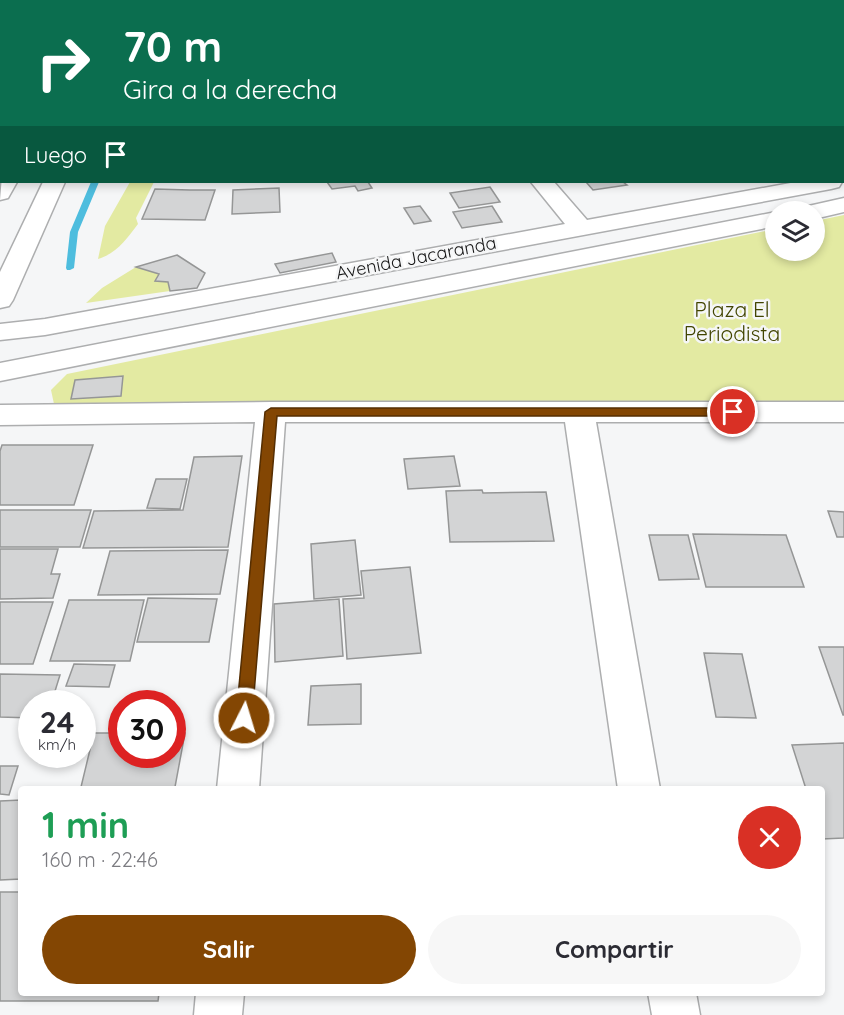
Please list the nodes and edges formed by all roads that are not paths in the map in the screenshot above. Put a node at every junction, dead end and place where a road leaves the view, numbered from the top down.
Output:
1 (54, 183) edge
2 (543, 183) edge
3 (818, 183) edge
4 (767, 187) edge
5 (844, 205) edge
6 (825, 209) edge
7 (765, 221) edge
8 (580, 227) junction
9 (0, 300) edge
10 (0, 332) edge
11 (0, 372) edge
12 (271, 412) junction
13 (579, 412) junction
14 (844, 412) edge
15 (0, 415) edge
16 (238, 786) edge
17 (639, 786) edge
18 (220, 996) edge
19 (673, 996) edge
20 (218, 1015) edge
21 (676, 1015) edge

1 - 9 street
2 - 8 street
3 - 4 street, Avenida Jacaranda
4 - 8 street, Avenida Jacaranda
5 - 6 street
7 - 11 street, Avenida Jacaranda
8 - 10 street, Avenida Jacaranda
12 - 13 street
12 - 15 street
12 - 16 street
13 - 14 street
13 - 17 street
18 - 20 street
19 - 21 street

